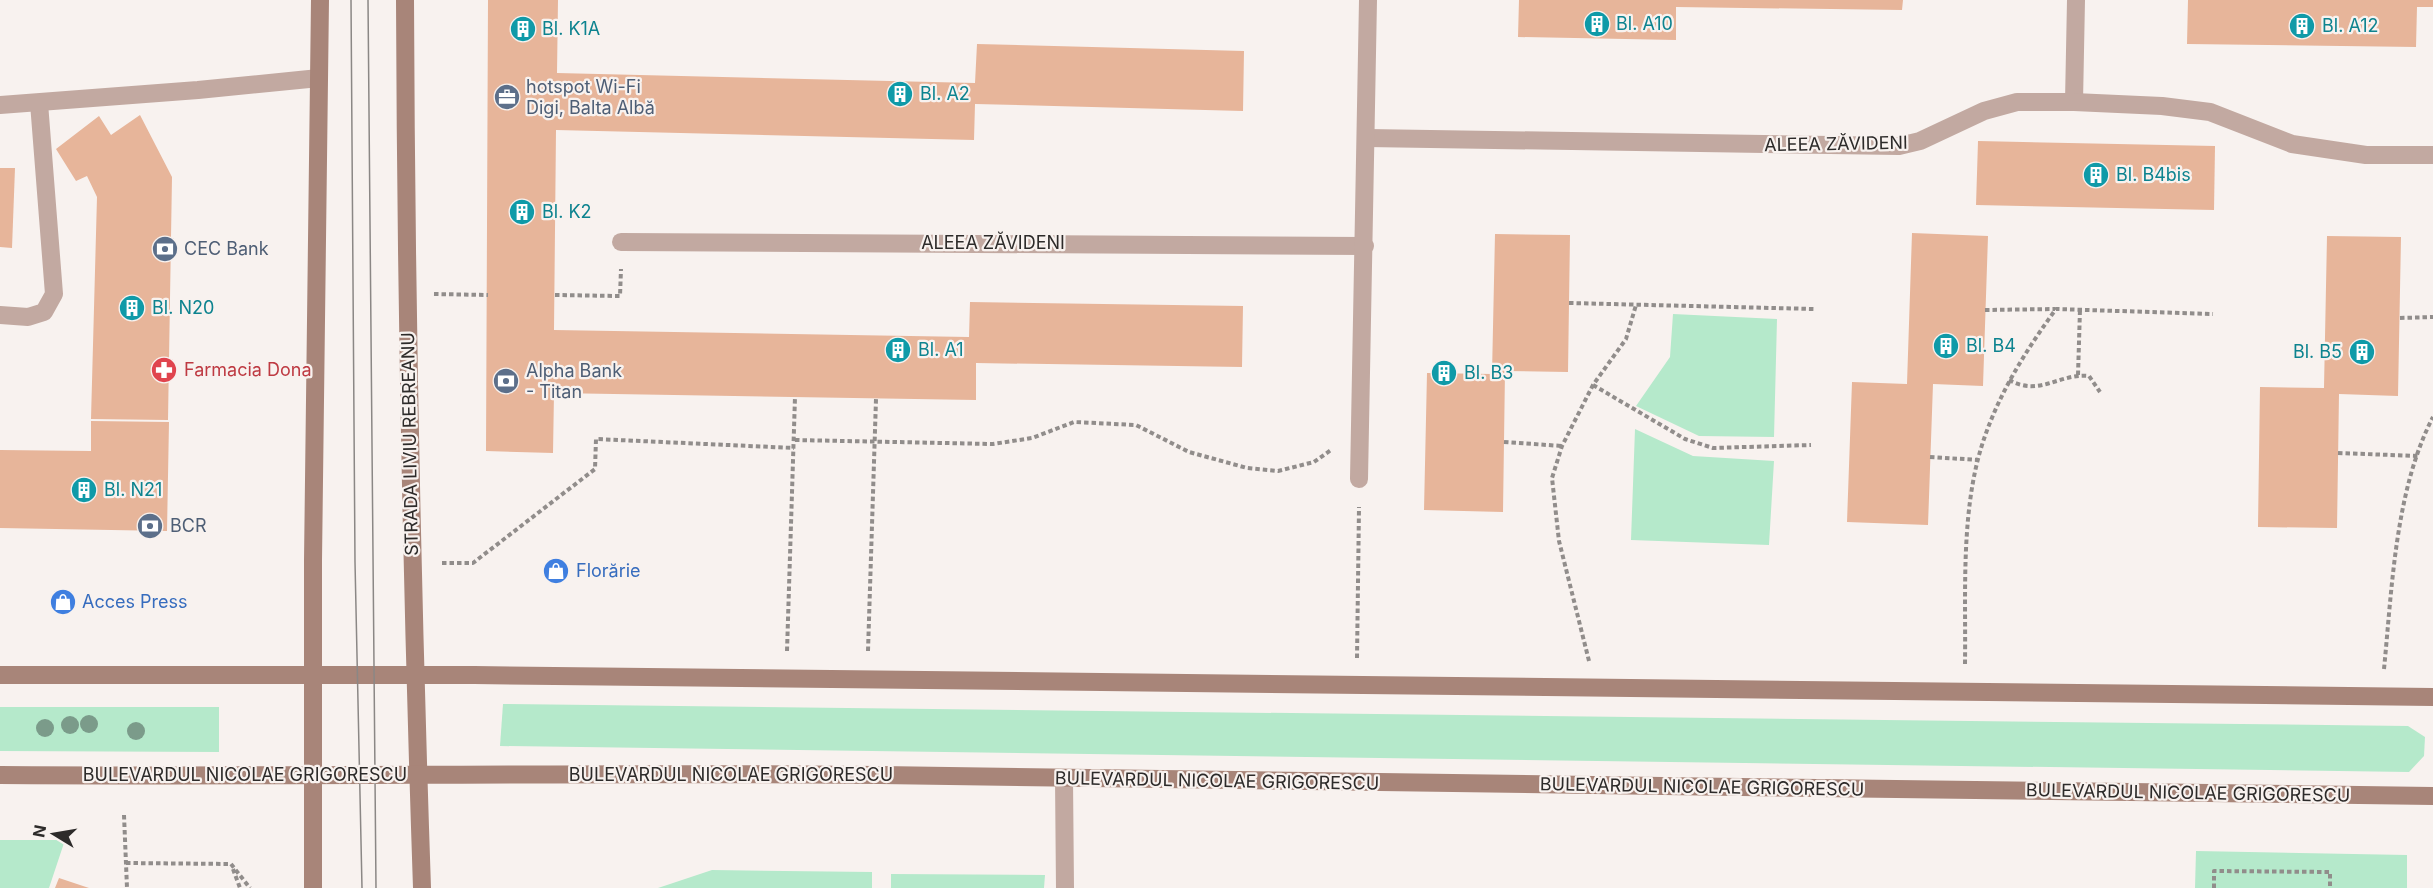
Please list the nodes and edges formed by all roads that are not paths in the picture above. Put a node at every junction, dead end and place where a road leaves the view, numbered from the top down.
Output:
1 (320, 0) edge
2 (405, 0) edge
3 (1368, 0) edge
4 (2076, 0) edge
5 (319, 78) junction
6 (2074, 102) junction
7 (39, 103) junction
8 (0, 105) edge
9 (1367, 138) junction
10 (2433, 155) edge
11 (621, 242) road end
12 (1365, 246) junction
13 (0, 315) edge
14 (1359, 479) road end
15 (314, 674) junction
16 (0, 675) edge
17 (414, 675) junction
18 (2433, 697) edge
19 (418, 774) junction
20 (0, 775) edge
21 (313, 776) junction
22 (1065, 779) junction
23 (2433, 796) edge
24 (313, 888) edge
25 (422, 888) edge
26 (1065, 888) edge

1 - 5 main road
2 - 17 main road, STRADA LIVIU REBREANU
3 - 9 street
4 - 6 street
5 - 7 street
5 - 15 main road
6 - 9 street, ALEEA ZĂVIDENI
6 - 10 street, ALEEA ZĂVIDENI
7 - 8 street
7 - 13 street
9 - 12 street
11 - 12 street, ALEEA ZĂVIDENI
12 - 14 street
15 - 16 main road
15 - 17 main road
15 - 21 main road
17 - 18 main road
17 - 19 main road, STRADA LIVIU REBREANU
19 - 21 main road, BULEVARDUL NICOLAE GRIGORESCU
19 - 22 main road, BULEVARDUL NICOLAE GRIGORESCU
19 - 25 main road, STRADA LIVIU REBREANU
20 - 21 main road, BULEVARDUL NICOLAE GRIGORESCU
21 - 24 main road
22 - 23 main road, BULEVARDUL NICOLAE GRIGORESCU
22 - 26 street

